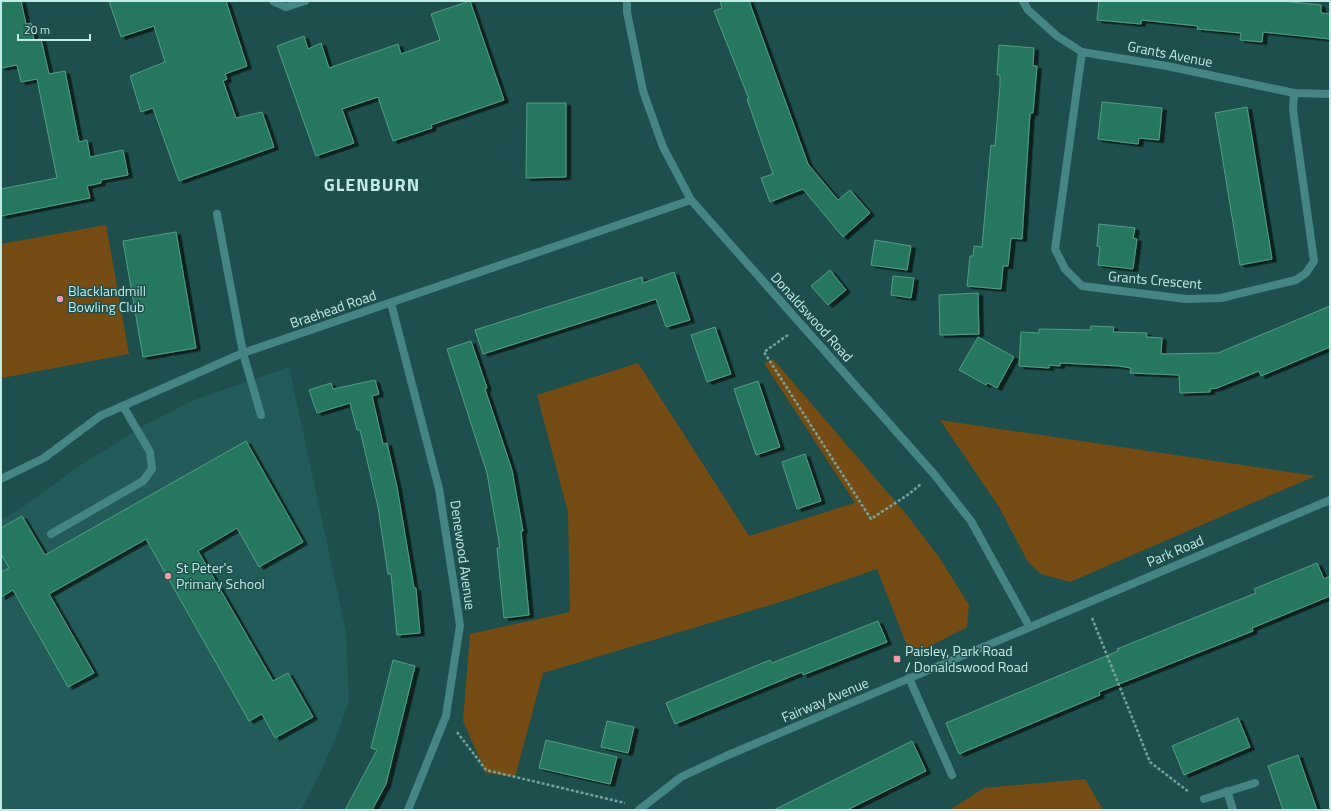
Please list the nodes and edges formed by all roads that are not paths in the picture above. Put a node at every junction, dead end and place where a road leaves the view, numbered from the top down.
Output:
1 (273, 1) edge
2 (305, 1) edge
3 (627, 1) edge
4 (1023, 1) edge
5 (1082, 52) junction
6 (1294, 93) junction
7 (1330, 94) edge
8 (691, 200) junction
9 (217, 214) dead end
10 (391, 303) junction
11 (243, 353) junction
12 (123, 406) junction
13 (261, 415) dead end
14 (1, 479) edge
15 (1330, 500) edge
16 (51, 534) dead end
17 (1030, 626) junction
18 (910, 678) junction
19 (952, 775) dead end
20 (1255, 783) dead end
21 (1227, 791) junction
22 (1204, 799) road end
23 (640, 808) edge
24 (408, 810) edge
25 (1233, 810) edge

1 - 2 street
3 - 8 street, Donaldswood Road
4 - 5 street, Grants Avenue
5 - 6 street, Grants Avenue
5 - 6 street, Grants Crescent
6 - 7 street, Grants Avenue
8 - 10 street, Braehead Road
8 - 17 street, Donaldswood Road
9 - 11 street
10 - 11 street, Braehead Road
10 - 24 street, Denewood Avenue
11 - 12 street, Braehead Road
11 - 13 street
12 - 14 street, Braehead Road
12 - 16 street
15 - 17 street, Park Road
17 - 18 street, Fairway Avenue
18 - 19 street
18 - 23 street, Fairway Avenue
20 - 21 street
21 - 22 street
21 - 25 street

